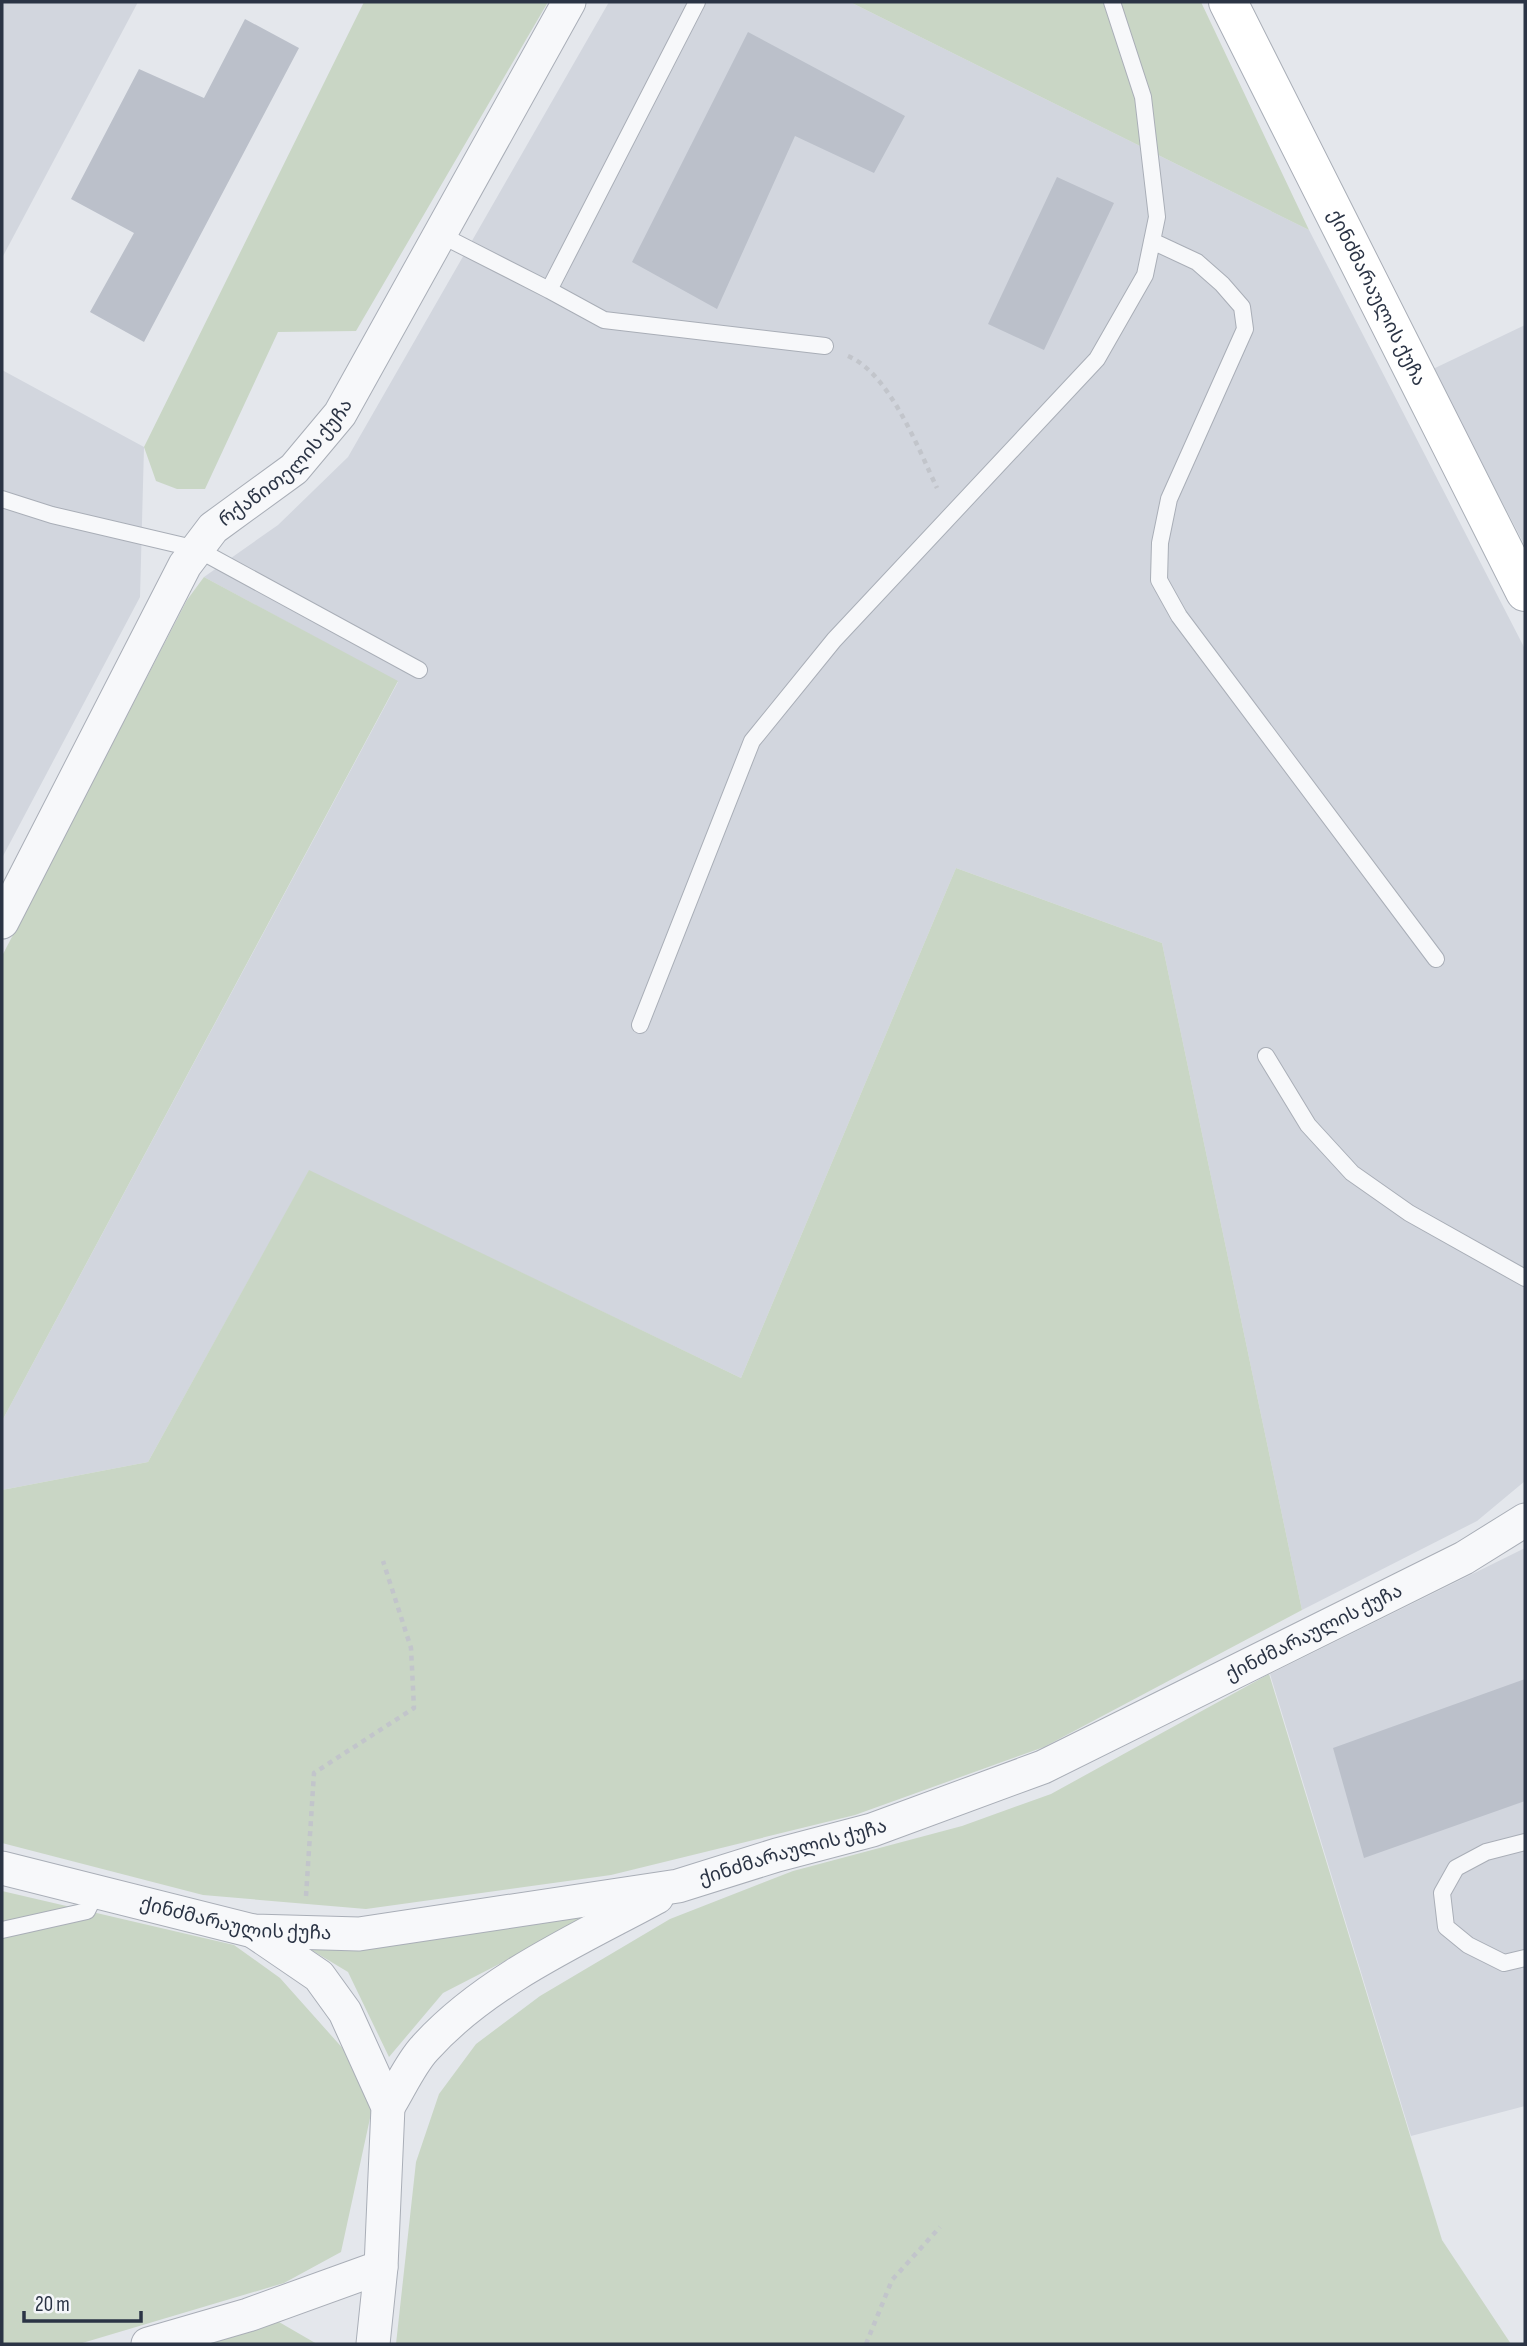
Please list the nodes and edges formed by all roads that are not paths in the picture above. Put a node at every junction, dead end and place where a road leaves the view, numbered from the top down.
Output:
1 (569, 2) edge
2 (697, 2) edge
3 (1112, 2) edge
4 (1228, 2) edge
5 (439, 234) junction
6 (1152, 242) junction
7 (549, 290) junction
8 (825, 346) road end
9 (2, 499) edge
10 (197, 549) junction
11 (1525, 592) edge
12 (419, 670) dead end
13 (2, 922) edge
14 (1436, 958) dead end
15 (640, 1025) dead end
16 (1266, 1056) dead end
17 (1525, 1278) edge
18 (1525, 1520) edge
19 (1525, 1842) edge
20 (2, 1868) edge
21 (678, 1886) junction
22 (97, 1891) junction
23 (2, 1930) edge
24 (253, 1931) junction
25 (1525, 1958) edge
26 (388, 2107) junction
27 (381, 2267) junction
28 (148, 2344) edge
29 (373, 2344) edge

1 - 5 street, რქაწითელის ქუჩა
2 - 7 lane
3 - 6 lane
4 - 11 main road, ქინძმარაულის ქუჩა
5 - 7 lane
5 - 10 street, რქაწითელის ქუჩა
6 - 14 lane
6 - 15 lane
7 - 8 lane
9 - 10 lane
10 - 12 lane
10 - 13 street, რქაწითელის ქუჩა
16 - 17 lane
18 - 21 street, ქინძმარაულის ქუჩა
19 - 25 lane
20 - 22 street, ქინძმარაულის ქუჩა
21 - 24 street, ქინძმარაულის ქუჩა
21 - 26 street
22 - 23 lane
22 - 24 street, ქინძმარაულის ქუჩა
24 - 26 street
26 - 27 street
27 - 28 street
27 - 29 street

